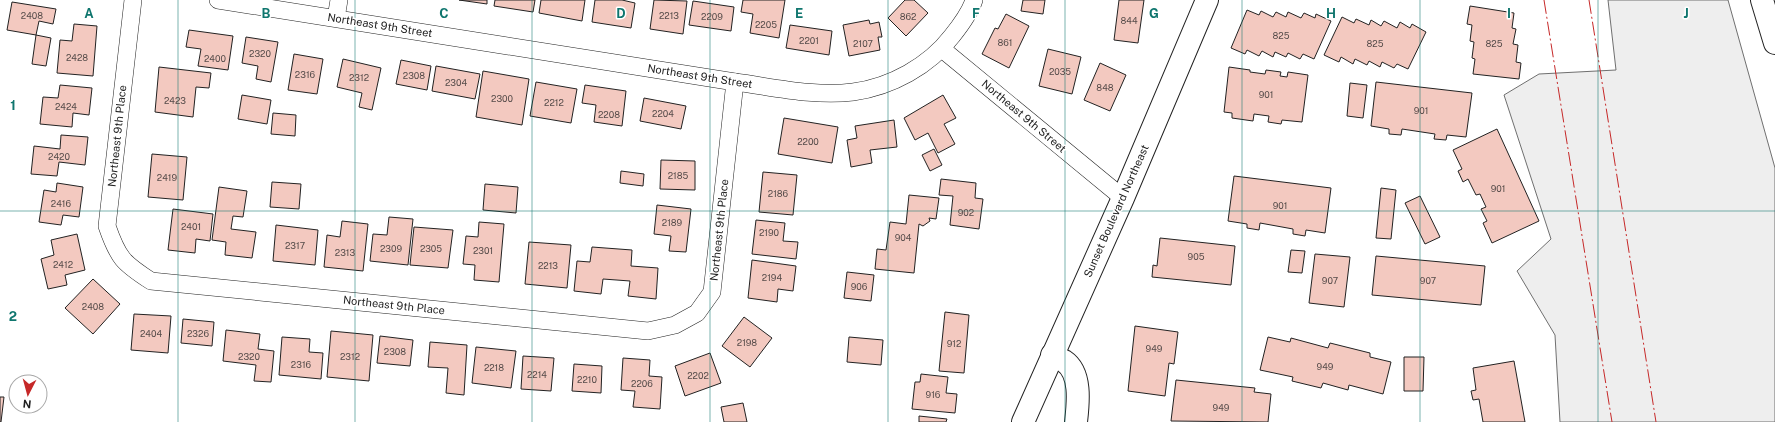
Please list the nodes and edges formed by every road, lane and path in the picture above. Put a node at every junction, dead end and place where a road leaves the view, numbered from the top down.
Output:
1 (133, 0) edge
2 (218, 0) edge
3 (339, 0) edge
4 (974, 0) edge
5 (1207, 0) edge
6 (1762, 0) edge
7 (336, 18) junction
8 (1775, 43) edge
9 (942, 49) junction
10 (735, 82) junction
11 (1123, 198) junction
12 (1052, 355) junction
13 (1022, 422) edge
14 (1076, 422) edge

1 - 10 street, Northeast 9th Place
2 - 7 street, Northeast 9th Street
3 - 7 street
4 - 9 street
5 - 11 main road, Sunset Boulevard Northeast
6 - 8 main road
7 - 10 street, Northeast 9th Street
9 - 10 street, Northeast 9th Street
9 - 11 street, Northeast 9th Street
11 - 12 main road, Sunset Boulevard Northeast
12 - 13 main road, Sunset Boulevard Northeast
12 - 14 main road

